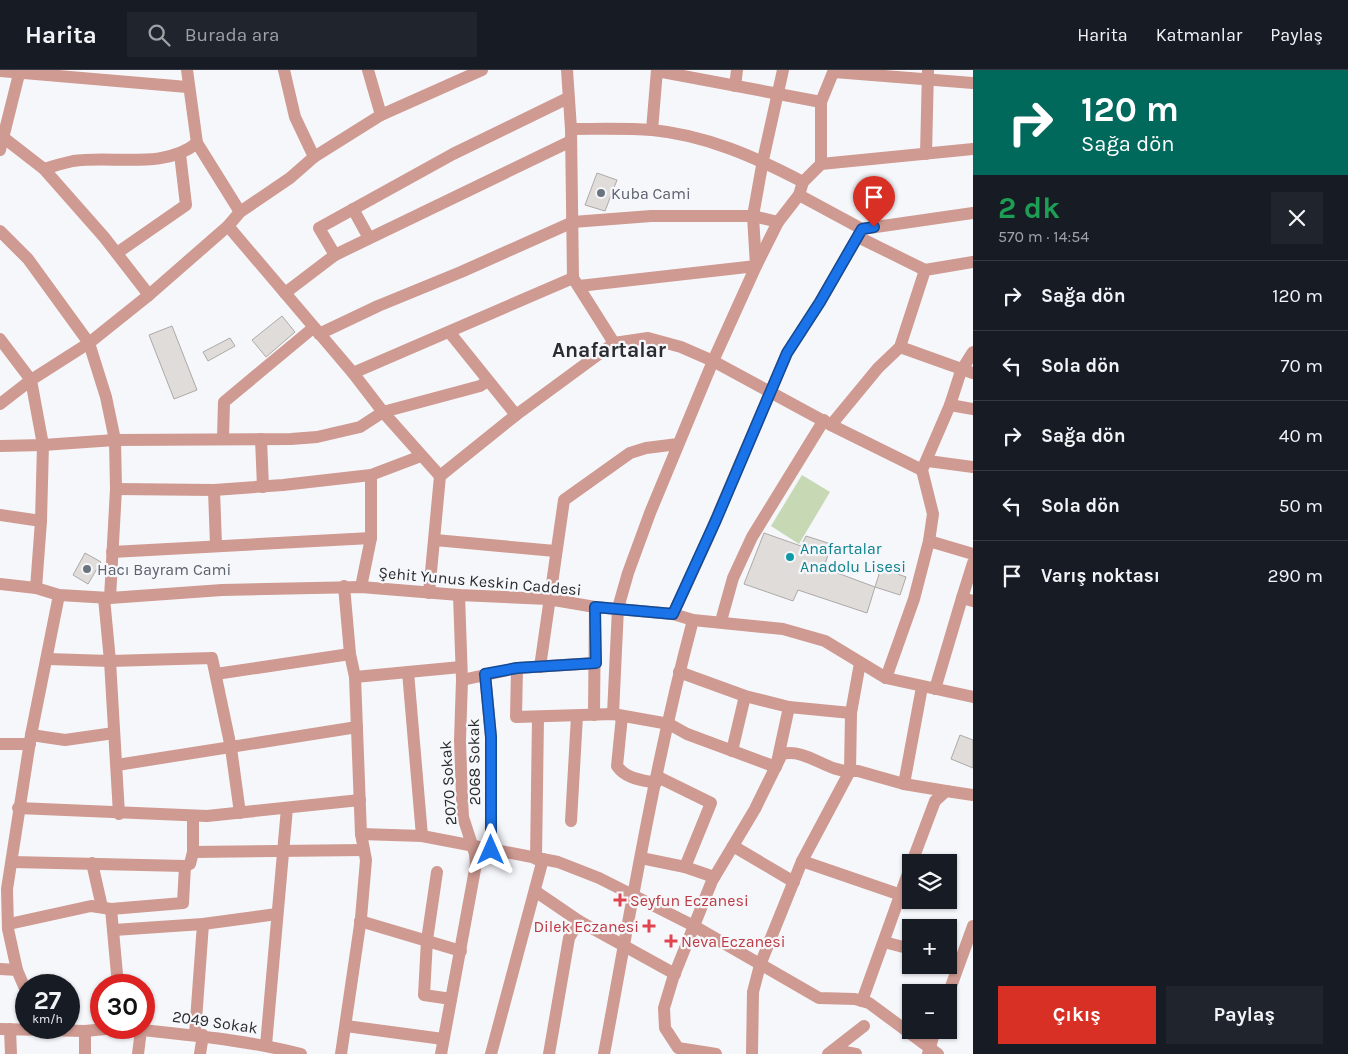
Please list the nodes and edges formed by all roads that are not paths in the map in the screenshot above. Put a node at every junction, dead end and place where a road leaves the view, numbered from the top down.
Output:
1 (187, 70) edge
2 (284, 70) edge
3 (368, 70) edge
4 (482, 70) edge
5 (567, 70) edge
6 (737, 70) edge
7 (783, 70) edge
8 (0, 71) edge
9 (657, 71) edge
10 (834, 71) edge
11 (19, 72) edge
12 (928, 75) edge
13 (973, 83) edge
14 (735, 86) junction
15 (187, 87) junction
16 (779, 95) junction
17 (568, 98) junction
18 (821, 102) junction
19 (381, 116) junction
20 (652, 130) junction
21 (570, 135) junction
22 (2, 144) edge
23 (197, 144) junction
24 (973, 148) edge
25 (180, 154) junction
26 (926, 154) junction
27 (314, 157) junction
28 (763, 160) junction
29 (821, 164) junction
30 (44, 169) junction
31 (803, 182) junction
32 (799, 195) junction
33 (354, 209) junction
34 (240, 212) junction
35 (973, 213) edge
36 (753, 216) junction
37 (573, 222) junction
38 (778, 222) junction
39 (228, 226) junction
40 (0, 231) edge
41 (860, 233) junction
42 (370, 238) junction
43 (117, 253) junction
44 (335, 255) junction
45 (973, 262) edge
46 (756, 266) junction
47 (925, 270) junction
48 (576, 282) junction
49 (285, 293) junction
50 (149, 295) junction
51 (316, 331) junction
52 (450, 333) junction
53 (0, 339) edge
54 (88, 343) junction
55 (614, 343) junction
56 (900, 347) junction
57 (973, 352) edge
58 (714, 361) junction
59 (967, 372) edge
60 (353, 373) junction
61 (31, 380) junction
62 (488, 381) junction
63 (772, 392) junction
64 (0, 404) edge
65 (950, 406) junction
66 (973, 409) edge
67 (383, 412) junction
68 (516, 415) junction
69 (827, 423) junction
70 (223, 438) junction
71 (261, 439) junction
72 (114, 440) junction
73 (678, 444) junction
74 (0, 446) edge
75 (42, 446) junction
76 (421, 456) junction
77 (925, 466) junction
78 (973, 467) edge
79 (371, 475) junction
80 (440, 476) junction
81 (263, 487) junction
82 (116, 489) junction
83 (214, 490) junction
84 (0, 515) edge
85 (41, 521) junction
86 (371, 538) junction
87 (435, 540) junction
88 (929, 541) junction
89 (216, 545) junction
90 (555, 551) junction
91 (112, 552) junction
92 (973, 554) edge
93 (973, 563) edge
94 (0, 584) edge
95 (344, 586) junction
96 (361, 587) junction
97 (36, 588) junction
98 (429, 593) junction
99 (59, 595) junction
100 (458, 595) junction
101 (107, 598) junction
102 (548, 599) junction
103 (968, 599) edge
104 (595, 607) junction
105 (618, 608) junction
106 (673, 614) junction
107 (693, 620) junction
108 (721, 621) junction
109 (350, 654) junction
110 (48, 659) junction
111 (110, 661) junction
112 (596, 663) junction
113 (860, 663) junction
114 (540, 667) junction
115 (517, 668) junction
116 (408, 672) junction
117 (679, 672) junction
118 (461, 673) junction
119 (216, 674) junction
120 (485, 674) junction
121 (355, 677) junction
122 (886, 678) junction
123 (928, 688) junction
124 (746, 696) junction
125 (973, 697) edge
126 (789, 707) junction
127 (851, 713) junction
128 (594, 715) junction
129 (618, 715) junction
130 (578, 716) junction
131 (538, 717) junction
132 (669, 724) junction
133 (356, 727) junction
134 (114, 733) junction
135 (31, 740) junction
136 (0, 744) edge
137 (231, 748) junction
138 (732, 751) junction
139 (118, 765) junction
140 (776, 767) junction
141 (850, 771) junction
142 (657, 780) junction
143 (904, 784) junction
144 (946, 791) junction
145 (972, 792) edge
146 (360, 800) junction
147 (18, 808) junction
148 (287, 808) junction
149 (119, 814) junction
150 (240, 814) junction
151 (193, 816) junction
152 (571, 821) dead end
153 (361, 834) junction
154 (422, 836) junction
155 (473, 846) junction
156 (733, 846) junction
157 (283, 850) junction
158 (364, 850) junction
159 (491, 850) junction
160 (193, 852) junction
161 (916, 854) edge
162 (641, 858) junction
163 (540, 859) junction
164 (802, 861) junction
165 (12, 862) junction
166 (92, 863) junction
167 (185, 866) junction
168 (685, 867) junction
169 (437, 872) dead end
170 (714, 877) junction
171 (794, 882) junction
172 (3, 888) edge
173 (535, 891) junction
174 (633, 894) junction
175 (901, 895) joint
176 (107, 908) junction
177 (277, 914) junction
178 (360, 921) junction
179 (579, 921) junction
180 (203, 924) junction
181 (6, 926) edge
182 (694, 926) junction
183 (973, 926) edge
184 (114, 930) junction
185 (427, 940) junction
186 (884, 942) junction
187 (624, 947) junction
188 (902, 947) edge
189 (462, 951) junction
190 (957, 955) edge
191 (760, 965) junction
192 (0, 969) edge
193 (17, 970) junction
194 (19, 974) edge
195 (117, 974) edge
196 (675, 974) junction
197 (451, 1000) junction
198 (862, 1001) junction
199 (346, 1026) junction
200 (864, 1026) dead end
201 (5, 1029) edge
202 (80, 1030) edge
203 (85, 1030) junction
204 (90, 1030) edge
205 (155, 1031) edge
206 (199, 1035) junction
207 (139, 1039) edge
208 (443, 1039) junction
209 (670, 1039) junction
210 (933, 1039) edge
211 (266, 1045) junction
212 (244, 1048) edge
213 (931, 1052) edge
214 (841, 1053) edge
215 (11, 1054) edge
216 (85, 1054) edge
217 (138, 1054) edge
218 (200, 1054) edge
219 (302, 1054) edge
220 (342, 1054) edge
221 (441, 1054) edge
222 (491, 1054) edge
223 (549, 1054) edge
224 (604, 1054) edge
225 (667, 1054) edge
226 (711, 1054) edge
227 (752, 1054) edge

1 - 15 street
2 - 27 street
3 - 19 street
4 - 19 street
5 - 17 street
6 - 14 street
7 - 16 street
8 - 11 street
9 - 14 street
9 - 20 street
10 - 12 street
10 - 18 street
11 - 15 street
11 - 22 street
12 - 13 street
12 - 26 street
14 - 16 street
15 - 23 street
16 - 18 street
16 - 28 street
17 - 21 street
17 - 33 street
18 - 29 street
19 - 27 street
20 - 21 street
20 - 28 street
21 - 37 street
21 - 42 street
22 - 30 street
23 - 25 street
23 - 34 street
24 - 26 street
25 - 30 street
25 - 43 street
26 - 29 street
27 - 34 street
28 - 31 street
28 - 36 street
29 - 31 street
30 - 43 street
31 - 32 street
32 - 38 street
32 - 41 street
33 - 42 street
33 - 44 street
34 - 39 street
35 - 41 street
36 - 37 street
36 - 38 street
36 - 46 street
37 - 48 street
37 - 51 street
38 - 46 street
39 - 49 street
39 - 50 street
40 - 54 street
41 - 47 street
41 - 63 street
42 - 44 street
43 - 50 street
44 - 49 street
45 - 47 street
46 - 48 street
46 - 58 street
47 - 56 street
48 - 52 street
48 - 55 street
49 - 51 street
50 - 54 street
51 - 60 street
51 - 70 street
52 - 60 street
52 - 62 street
53 - 61 street
54 - 61 street
54 - 72 street
55 - 58 street
55 - 68 street
56 - 59 street
56 - 69 street
57 - 59 street
58 - 63 street
58 - 73 street
59 - 65 street
60 - 67 street
61 - 64 street
61 - 75 street
62 - 67 street
62 - 68 street
63 - 69 street
63 - 106 street
65 - 66 street
65 - 77 street
67 - 71 street
67 - 76 street
68 - 80 street
69 - 77 street
69 - 108 street
70 - 71 street
70 - 72 street
71 - 81 street
72 - 75 street
72 - 82 street
73 - 90 street
73 - 105 street
74 - 75 street
75 - 85 street
76 - 79 street
76 - 80 street
77 - 78 street
77 - 88 street
79 - 81 street
79 - 86 street
80 - 87 street
81 - 83 street
82 - 83 street
82 - 91 street
83 - 89 street
84 - 85 street
85 - 97 street
86 - 89 street
86 - 96 street
87 - 90 street
87 - 98 street
88 - 92 street
88 - 122 street
89 - 91 street
90 - 102 street
91 - 101 street
93 - 103 street
94 - 97 street, Şehit Yunus Keskin Caddesi
95 - 96 street, Şehit Yunus Keskin Caddesi
95 - 101 street, Şehit Yunus Keskin Caddesi
95 - 109 street
96 - 98 street, Şehit Yunus Keskin Caddesi
97 - 99 street, Şehit Yunus Keskin Caddesi
98 - 100 street, Şehit Yunus Keskin Caddesi
99 - 101 street, Şehit Yunus Keskin Caddesi
99 - 110 street
100 - 102 street, Şehit Yunus Keskin Caddesi
100 - 118 street, 2070 Sokak
101 - 111 street
102 - 104 street, Şehit Yunus Keskin Caddesi
102 - 114 street
103 - 123 street
104 - 105 street, Şehit Yunus Keskin Caddesi
104 - 112 street
105 - 106 street, Şehit Yunus Keskin Caddesi
105 - 129 street
106 - 107 street, Şehit Yunus Keskin Caddesi
107 - 108 street, Şehit Yunus Keskin Caddesi
107 - 117 street
108 - 113 street, Şehit Yunus Keskin Caddesi
109 - 119 street
109 - 121 street
110 - 111 street
110 - 135 street
111 - 119 street
111 - 134 street
112 - 114 street
112 - 128 street
113 - 122 street, Şehit Yunus Keskin Caddesi
113 - 127 street
114 - 115 street
115 - 120 street
115 - 131 street
116 - 118 street
116 - 121 street
116 - 154 street
117 - 124 street
117 - 132 street
118 - 120 street
118 - 155 street, 2070 Sokak
119 - 137 street
120 - 159 street, 2068 Sokak
121 - 133 street
122 - 123 street, Şehit Yunus Keskin Caddesi
123 - 125 street, Şehit Yunus Keskin Caddesi
123 - 143 street
124 - 126 street
124 - 138 street
126 - 127 street
126 - 140 street
127 - 141 street
128 - 129 street
128 - 130 street
129 - 132 street
129 - 142 street
130 - 131 street
130 - 152 street
131 - 163 street
132 - 138 street
132 - 142 street
133 - 137 street
133 - 146 street
134 - 135 street
134 - 139 street
135 - 136 street
135 - 147 street
137 - 139 street
137 - 150 street
138 - 140 street
139 - 149 street
140 - 141 street
140 - 156 street
141 - 143 street
141 - 164 street
142 - 162 street
142 - 168 street
143 - 144 street
144 - 145 street
144 - 161 street
146 - 148 street
146 - 153 street
147 - 149 street
147 - 165 street
148 - 150 street
148 - 157 street
149 - 151 street
150 - 151 street
151 - 160 street
153 - 154 street
153 - 158 street
154 - 155 street
155 - 159 street
155 - 189 street, 2070 Sokak
156 - 170 street
156 - 171 street
157 - 158 street
157 - 160 street
157 - 177 street
158 - 178 street
159 - 163 street
160 - 167 street
162 - 168 street
162 - 174 street
163 - 173 street
163 - 174 street
164 - 171 street
164 - 175 street
165 - 166 street
165 - 172 street
166 - 167 street
166 - 176 street
167 - 176 street
168 - 170 street
169 - 185 street
170 - 182 street
171 - 191 street
172 - 181 street
173 - 179 street
173 - 222 street
174 - 182 street
174 - 187 street
175 - 186 street
176 - 181 street
176 - 184 street
177 - 180 street
177 - 211 street
178 - 185 street
178 - 199 street
179 - 187 street
179 - 223 street
180 - 184 street
180 - 206 street
181 - 193 street
182 - 191 street
182 - 196 street
183 - 190 street
184 - 195 street
185 - 189 street
185 - 197 street
186 - 188 street
186 - 198 street
187 - 196 street
187 - 224 street
189 - 197 street, 2070 Sokak
191 - 198 street
191 - 227 street
192 - 193 street
193 - 194 street
196 - 209 street
197 - 208 street, 2070 Sokak
198 - 213 street
199 - 208 street
199 - 220 street
200 - 214 street
201 - 215 street
202 - 203 street
203 - 204 street
203 - 216 street
205 - 206 street, 2049 Sokak
206 - 212 street, 2049 Sokak
206 - 218 street
207 - 217 street
208 - 221 street, 2070 Sokak
209 - 225 street
209 - 226 street
210 - 213 street
211 - 212 street, 2049 Sokak
211 - 219 street, 2049 Sokak

